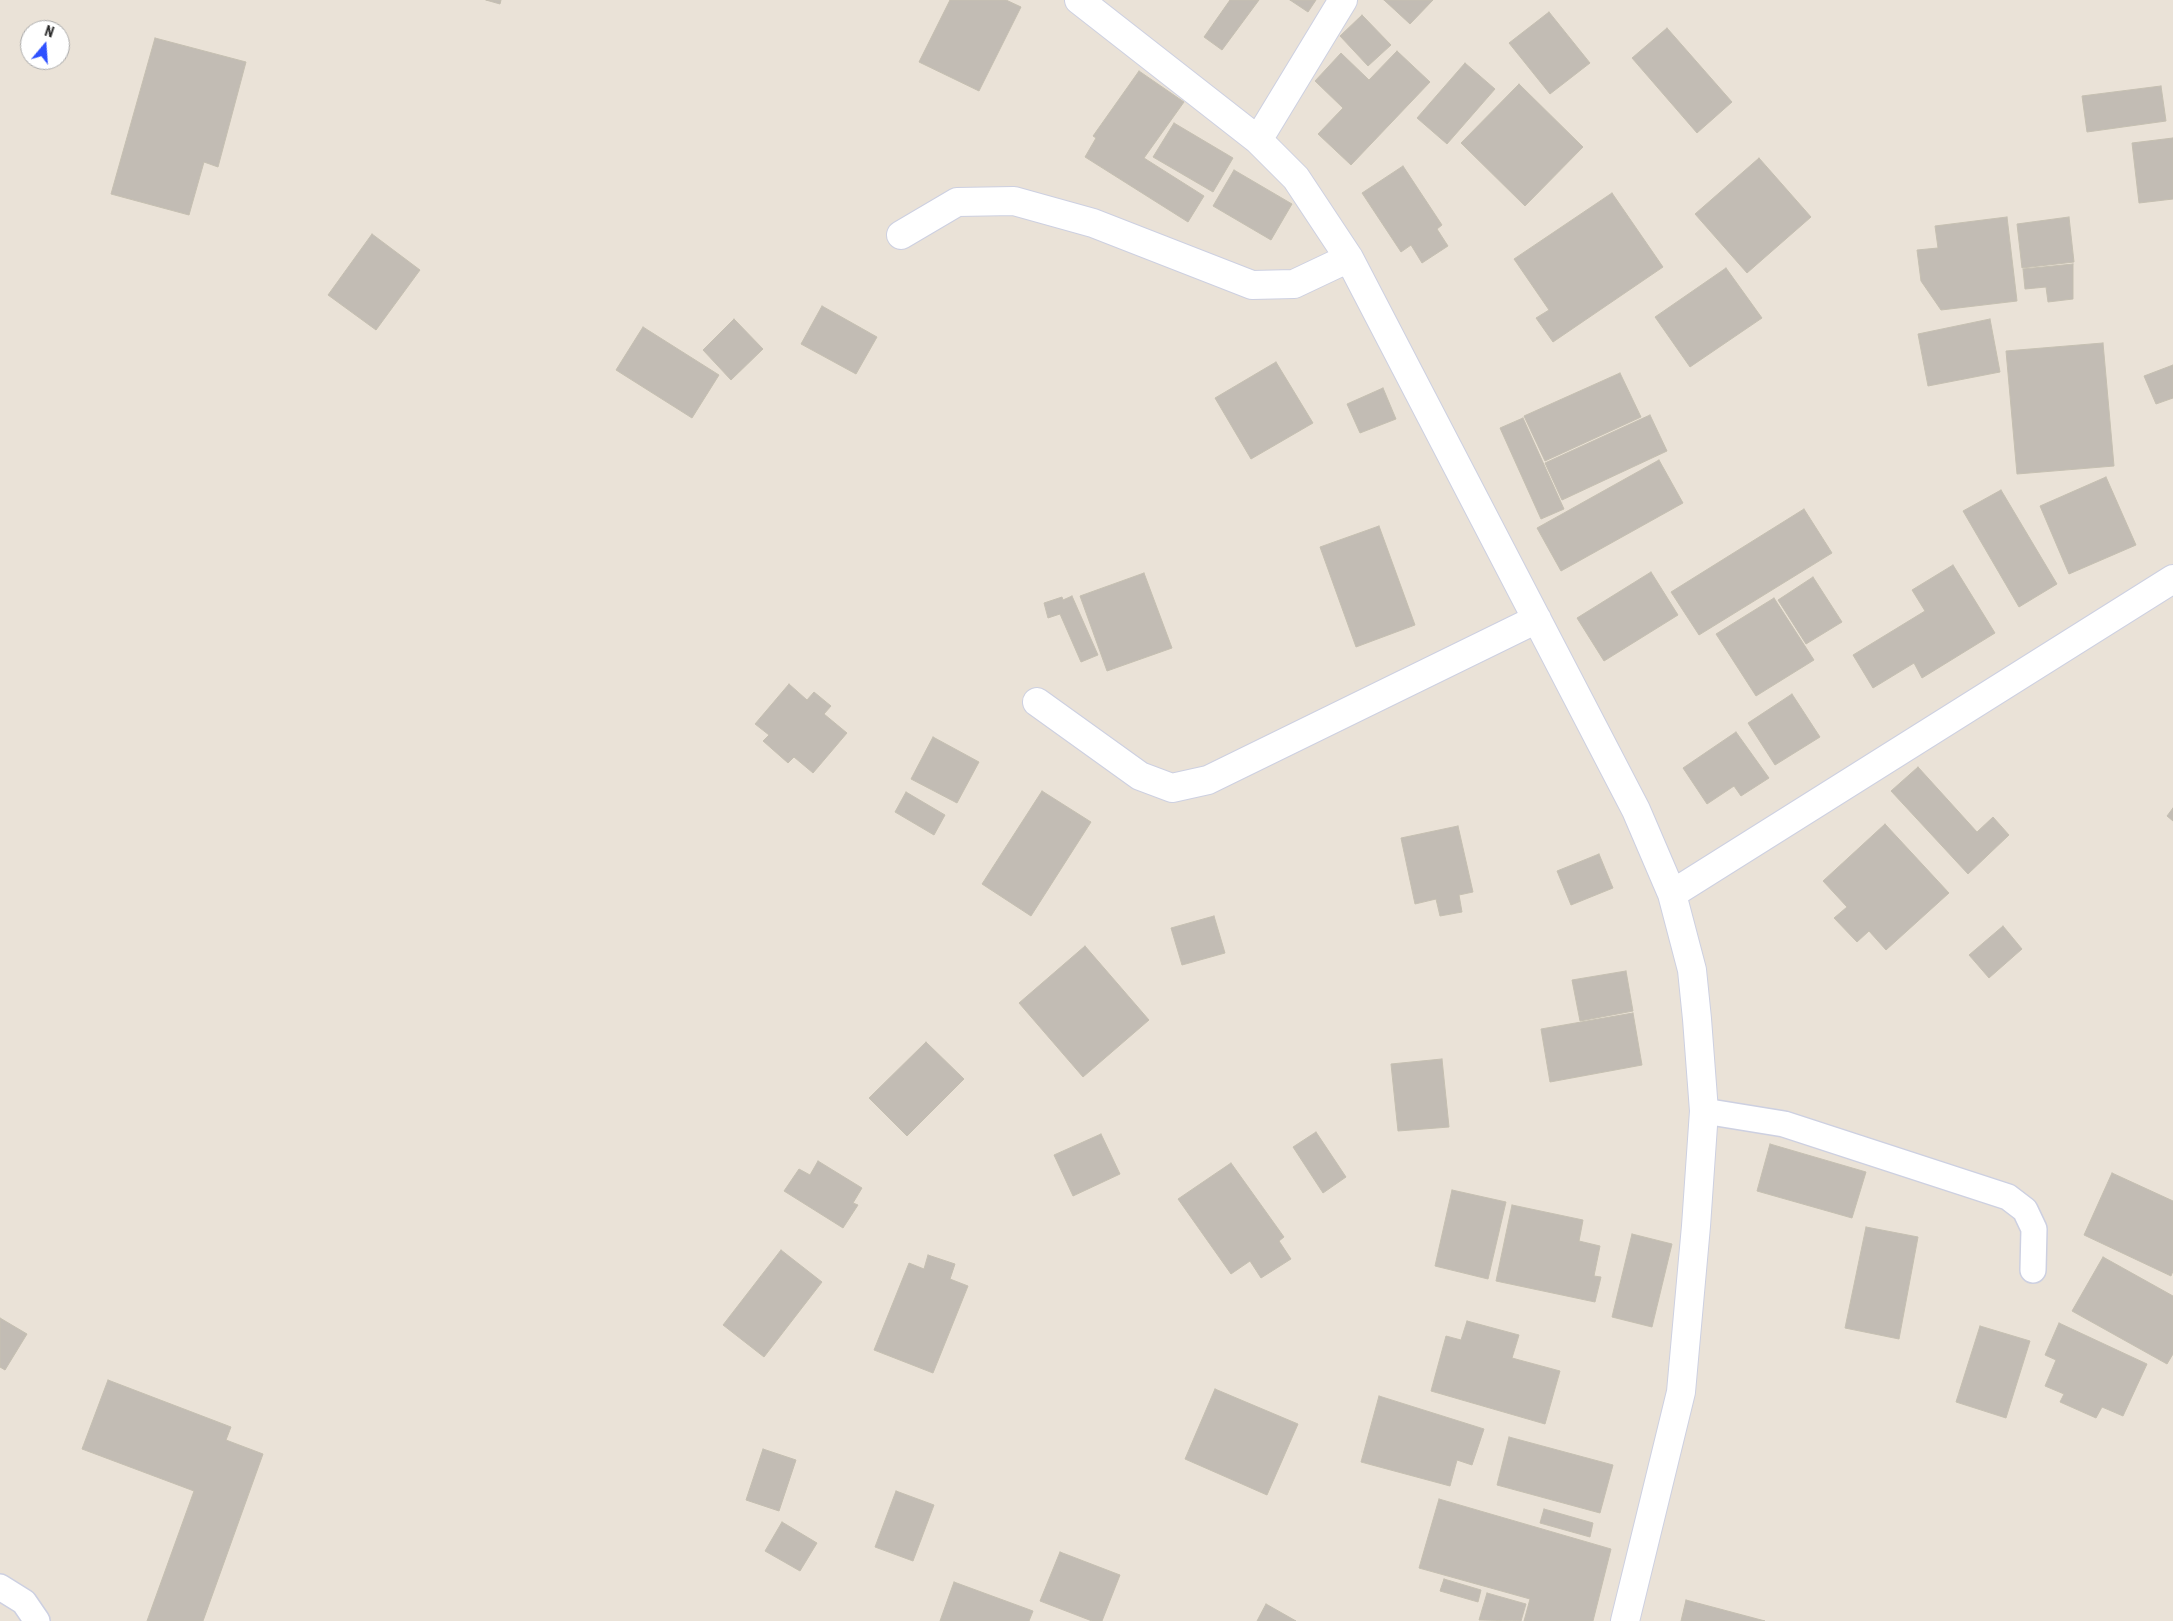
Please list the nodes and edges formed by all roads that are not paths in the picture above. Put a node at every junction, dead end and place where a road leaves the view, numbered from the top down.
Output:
1 (1079, 0) edge
2 (1343, 0) edge
3 (1258, 140) junction
4 (901, 235) dead end
5 (1350, 258) junction
6 (2173, 579) edge
7 (1537, 619) junction
8 (1036, 702) dead end
9 (1672, 894) junction
10 (1704, 1111) junction
11 (2033, 1270) dead end
12 (0, 1587) edge
13 (37, 1621) edge
14 (1625, 1621) edge

1 - 3 street
2 - 3 street
3 - 5 street
4 - 5 street
5 - 7 street
6 - 9 street
7 - 8 street
7 - 9 street
9 - 10 street
10 - 11 lane
10 - 14 street
12 - 13 lane

